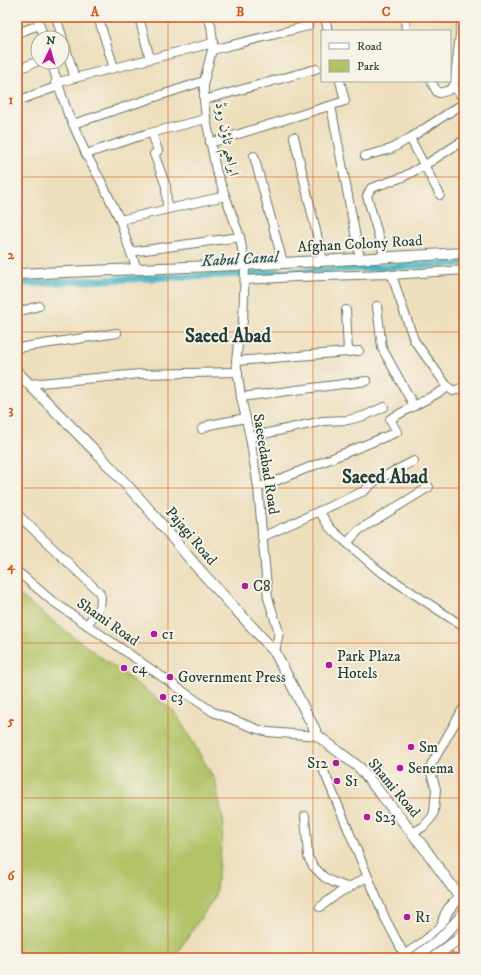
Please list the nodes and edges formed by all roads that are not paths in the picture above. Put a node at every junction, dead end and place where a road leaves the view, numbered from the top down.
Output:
1 (56, 17) edge
2 (98, 17) edge
3 (139, 17) edge
4 (207, 17) edge
5 (325, 17) edge
6 (405, 17) edge
7 (462, 17) edge
8 (38, 21) edge
9 (308, 26) dead end
10 (328, 30) edge
11 (406, 30) edge
12 (17, 33) edge
13 (213, 46) junction
14 (150, 59) junction
15 (30, 64) edge
16 (114, 68) junction
17 (316, 69) dead end
18 (17, 70) edge
19 (53, 70) edge
20 (75, 78) junction
21 (204, 81) junction
22 (57, 82) junction
23 (340, 82) edge
24 (432, 82) edge
25 (454, 87) junction
26 (464, 99) edge
27 (204, 100) junction
28 (17, 101) edge
29 (464, 103) edge
30 (331, 106) junction
31 (206, 119) junction
32 (74, 124) junction
33 (152, 133) junction
34 (294, 137) dead end
35 (410, 138) junction
36 (464, 140) edge
37 (210, 143) junction
38 (86, 154) junction
39 (254, 156) dead end
40 (365, 156) dead end
41 (425, 165) junction
42 (440, 195) dead end
43 (225, 196) junction
44 (167, 209) junction
45 (120, 220) junction
46 (240, 237) junction
47 (130, 252) junction
48 (464, 253) edge
49 (384, 258) junction
50 (360, 259) junction
51 (324, 261) junction
52 (284, 263) junction
53 (245, 266) junction
54 (137, 269) junction
55 (464, 270) edge
56 (17, 274) edge
57 (392, 275) junction
58 (245, 280) junction
59 (39, 306) dead end
60 (377, 306) dead end
61 (346, 310) dead end
62 (17, 312) edge
63 (117, 333) dead end
64 (17, 348) edge
65 (359, 351) dead end
66 (348, 352) junction
67 (236, 361) junction
68 (17, 372) edge
69 (238, 372) junction
70 (367, 381) dead end
71 (29, 384) junction
72 (464, 386) edge
73 (449, 387) junction
74 (241, 397) junction
75 (414, 406) junction
76 (384, 407) dead end
77 (246, 418) junction
78 (202, 429) dead end
79 (250, 437) junction
80 (414, 462) dead end
81 (429, 487) dead end
82 (258, 488) junction
83 (319, 511) junction
84 (17, 514) edge
85 (262, 537) junction
86 (347, 543) junction
87 (17, 571) edge
88 (87, 625) junction
89 (464, 627) edge
90 (275, 652) junction
91 (464, 707) edge
92 (318, 736) junction
93 (323, 769) dead end
94 (305, 816) dead end
95 (412, 833) junction
96 (367, 877) junction
97 (349, 888) junction
98 (463, 898) edge
99 (320, 907) dead end
100 (461, 917) edge
101 (443, 926) junction
102 (464, 935) edge
103 (464, 953) edge
104 (403, 957) edge
105 (415, 958) edge
106 (433, 958) edge
107 (458, 958) edge

1 - 20 street
2 - 16 street
3 - 14 street
4 - 13 street, ابراہیم ٹاؤن روڈ
5 - 10 street
6 - 11 street
7 - 25 street
8 - 12 street
9 - 13 street
13 - 14 street
13 - 21 street, ابراہیم ٹاؤن روڈ
14 - 16 street
15 - 18 street
16 - 20 street
17 - 27 street
19 - 22 street
20 - 22 street
21 - 27 street, ابراہیم ٹاؤن روڈ
21 - 32 street
22 - 28 street
22 - 32 street
23 - 30 street
24 - 25 street
25 - 26 street
27 - 31 street, ابراہیم ٹاؤن روڈ
29 - 35 street
30 - 37 street
30 - 50 street
31 - 33 street
31 - 37 street, ابراہیم ٹاؤن روڈ
32 - 38 street
33 - 38 street
33 - 44 street
34 - 51 street
35 - 40 street
35 - 41 street
36 - 41 street
37 - 43 street, ابراہیم ٹاؤن روڈ
38 - 45 street
39 - 52 street
41 - 42 street
41 - 49 street
43 - 44 street
43 - 46 street, ابراہیم ٹاؤن روڈ
44 - 45 street
45 - 47 street
46 - 47 street
46 - 53 street, ابراہیم ٹاؤن روڈ
47 - 54 street
48 - 49 main road, Afghan Colony Road
49 - 50 main road, Afghan Colony Road
50 - 51 main road, Afghan Colony Road
51 - 52 main road, Afghan Colony Road
52 - 53 main road, Afghan Colony Road
53 - 54 main road, Afghan Colony Road
53 - 58 street, ابراہیم ٹاؤن روڈ
54 - 56 main road, Afghan Colony Road
55 - 57 street
57 - 58 street
57 - 73 street
58 - 67 street, Saeeedabad Road
59 - 62 street
60 - 75 street
61 - 66 street
63 - 64 street
65 - 66 street
66 - 67 street
67 - 69 street, Saeeedabad Road
68 - 71 main road, Pajagi Road
69 - 71 street
69 - 74 street, Saeeedabad Road
70 - 74 street
71 - 90 main road, Pajagi Road
72 - 73 street
73 - 75 street
74 - 77 street, Saeeedabad Road
75 - 82 street
76 - 79 street
77 - 78 street
77 - 79 street, Saeeedabad Road
79 - 82 street, Saeeedabad Road
80 - 83 street
81 - 86 street
82 - 85 street, Saeeedabad Road
83 - 85 street
83 - 86 street
84 - 88 street
85 - 90 street, Saeeedabad Road
86 - 89 street
87 - 88 street, Shami Road
88 - 92 street, Shami Road
90 - 92 main road, Pajagi Road
91 - 95 street
92 - 95 main road, Shami Road
93 - 96 street
94 - 97 street
95 - 98 main road, Shami Road
96 - 97 street
96 - 104 street
97 - 99 street
98 - 101 main road
100 - 105 main road, bridge
101 - 103 main road
101 - 104 main road
102 - 106 main road, bridge
103 - 107 main road

